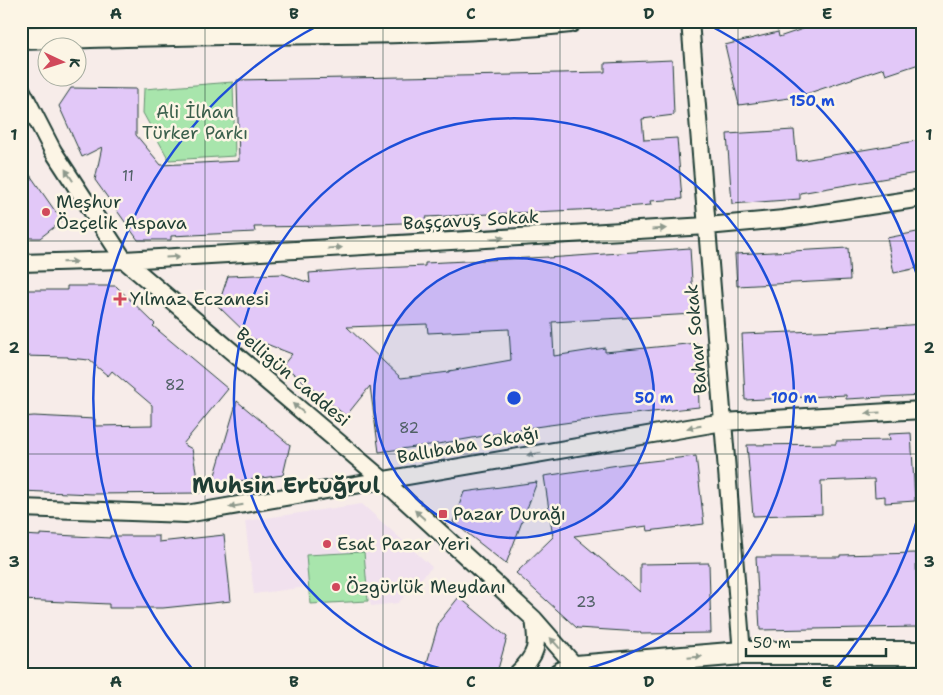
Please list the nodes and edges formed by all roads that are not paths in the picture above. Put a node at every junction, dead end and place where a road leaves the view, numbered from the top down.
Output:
1 (570, 21) edge
2 (690, 21) edge
3 (526, 24) edge
4 (21, 38) edge
5 (21, 89) edge
6 (922, 198) edge
7 (707, 226) junction
8 (124, 260) junction
9 (21, 263) edge
10 (922, 410) edge
11 (723, 422) junction
12 (382, 480) junction
13 (21, 508) edge
14 (534, 619) junction
15 (742, 653) junction
16 (922, 653) edge
17 (572, 671) edge
18 (517, 674) edge

1 - 3 main road
2 - 7 street, Bahar Sokak
3 - 4 main road
8 -> 5 street, Belligün Caddesi
6 - 7 street, Başçavuş Sokak
8 -> 7 street, Başçavuş Sokak
7 - 11 street, Bahar Sokak
9 -> 8 street, Başçavuş Sokak
12 -> 8 street, Belligün Caddesi
10 -> 11 street, Ballıbaba Sokağı
11 -> 12 street, Ballıbaba Sokağı
11 - 15 street, Bahar Sokak
12 -> 13 street, Ballıbaba Sokağı
14 -> 12 street, Belligün Caddesi
17 -> 14 street, Belligün Caddesi
14 - 18 street
15 - 16 main road
17 -> 15 main road

